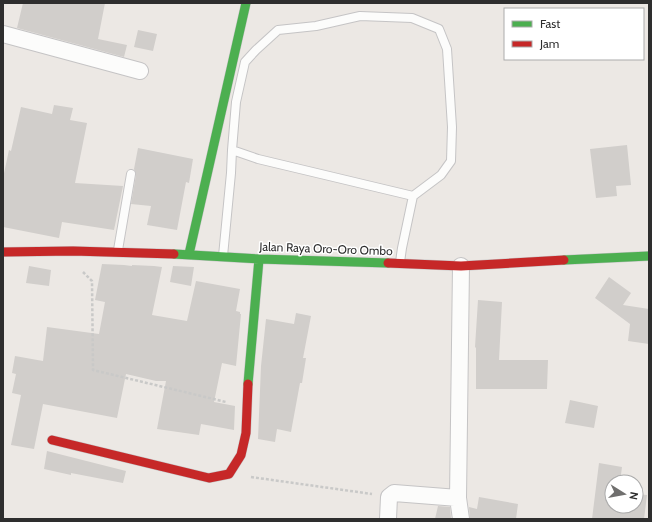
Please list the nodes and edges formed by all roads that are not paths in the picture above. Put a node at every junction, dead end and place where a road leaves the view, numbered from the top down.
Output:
1 (246, 3) edge
2 (3, 34) edge
3 (140, 71) dead end
4 (232, 150) junction
5 (131, 174) dead end
6 (413, 196) junction
7 (3, 252) edge
8 (118, 252) junction
9 (189, 254) junction
10 (223, 256) junction
11 (649, 256) edge
12 (259, 259) junction
13 (400, 263) junction
14 (461, 266) junction
15 (52, 440) dead end
16 (458, 498) junction
17 (388, 519) edge
18 (461, 519) edge

1 - 9 street
2 - 3 street
4 - 6 lane
4 - 6 lane
4 - 10 lane
5 - 8 lane
6 - 13 lane
7 - 8 street, Jalan Raya Oro-Oro Ombo
8 - 9 street, Jalan Raya Oro-Oro Ombo
9 - 10 street, Jalan Raya Oro-Oro Ombo
10 - 12 street, Jalan Raya Oro-Oro Ombo
11 - 14 street, Jalan Raya Oro-Oro Ombo
12 - 13 street, Jalan Raya Oro-Oro Ombo
12 - 15 street
13 - 14 street, Jalan Raya Oro-Oro Ombo
14 - 16 street
16 - 17 street
16 - 18 street

